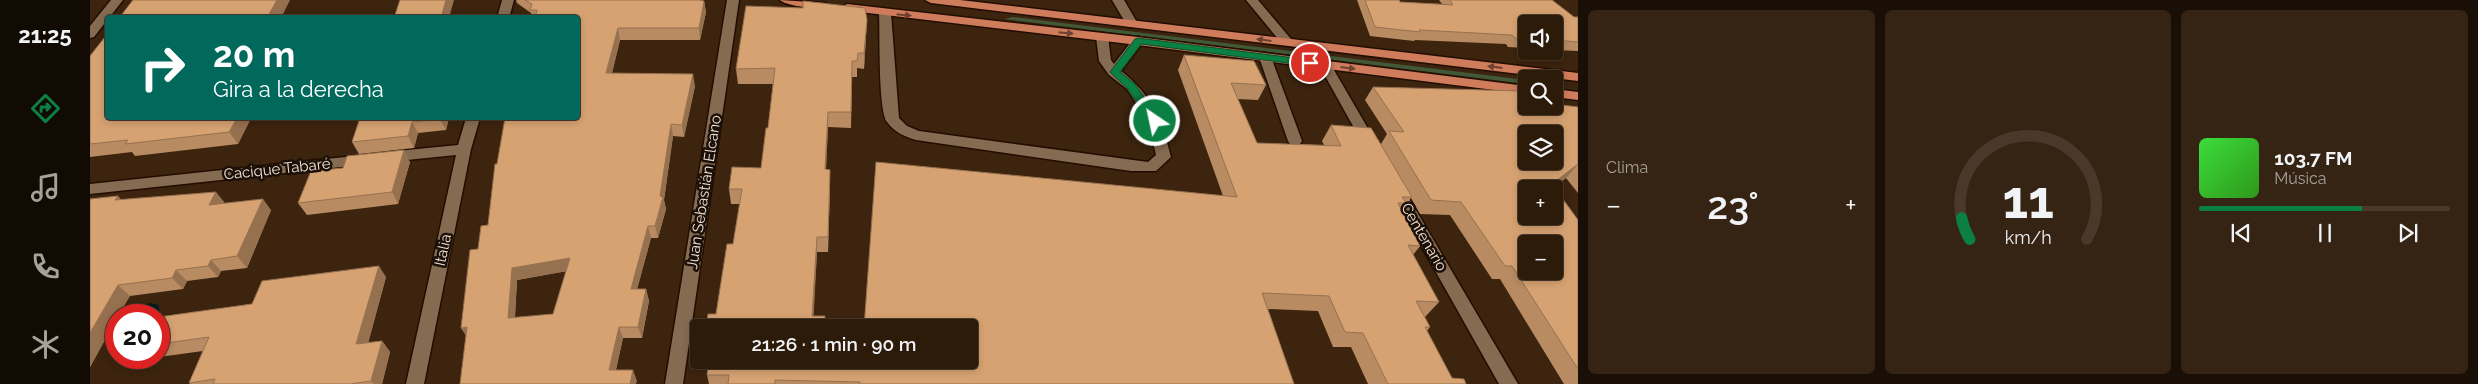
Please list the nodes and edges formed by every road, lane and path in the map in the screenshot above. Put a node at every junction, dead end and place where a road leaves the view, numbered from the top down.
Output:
1 (117, 0) edge
2 (508, 0) edge
3 (734, 0) edge
4 (786, 0) edge
5 (931, 0) edge
6 (1118, 0) edge
7 (1252, 0) edge
8 (976, 3) edge
9 (885, 13) junction
10 (105, 15) edge
11 (105, 15) edge
12 (504, 15) edge
13 (1132, 24) junction
14 (90, 34) edge
15 (1102, 37) junction
16 (1138, 41) junction
17 (1287, 42) junction
18 (1265, 57) junction
19 (1325, 65) junction
20 (1114, 72) junction
21 (1578, 77) edge
22 (1518, 89) edge
23 (1563, 94) edge
24 (1578, 96) edge
25 (472, 120) edge
26 (1295, 141) dead end
27 (464, 149) junction
28 (1379, 160) edge
29 (1389, 177) edge
30 (90, 189) edge
31 (415, 384) edge
32 (674, 384) edge
33 (1508, 384) edge

1 - 11 street
2 - 12 street
3 - 32 street, Juan Sebastián Elcano
4 - 9 highway
5 - 8 highway
6 - 13 street
7 - 17 street
8 - 13 highway
9 -> 15 highway
9 - 20 street
10 - 14 street
17 -> 13 highway
15 - 16 highway
15 - 20 street
16 - 18 highway
16 - 20 street
21 -> 17 highway
18 - 19 highway
18 - 26 street
19 -> 22 highway
19 - 28 street
23 - 24 highway
25 - 27 street, Italia
27 - 30 street, Cacique Tabaré
27 - 31 street, Italia
29 - 33 street, Centenario

